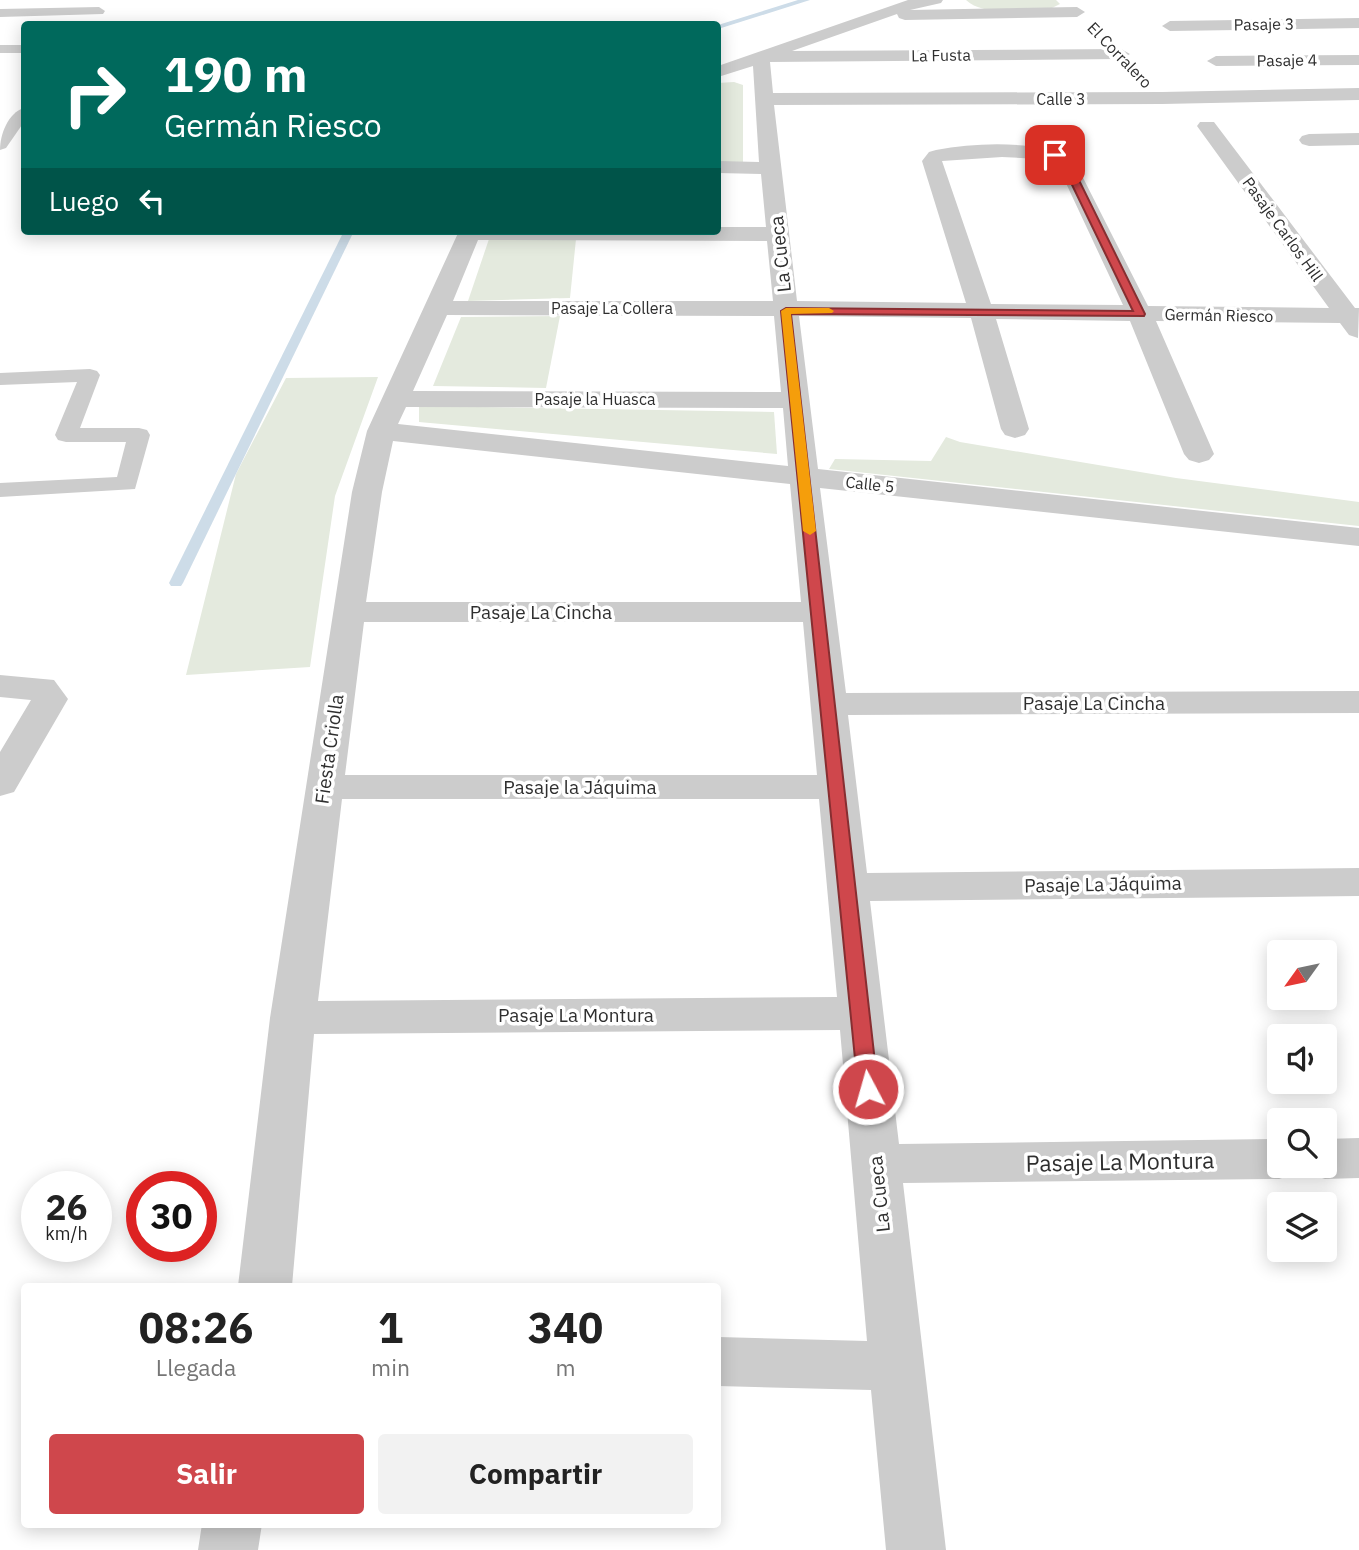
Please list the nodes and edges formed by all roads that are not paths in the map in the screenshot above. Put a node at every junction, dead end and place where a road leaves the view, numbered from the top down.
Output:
1 (934, 0) edge
2 (959, 0) edge
3 (103, 6) edge
4 (1072, 6) edge
5 (0, 13) edge
6 (986, 13) junction
7 (885, 15) junction
8 (91, 21) edge
9 (1359, 23) edge
10 (1170, 26) dead end
11 (21, 48) edge
12 (0, 49) edge
13 (1121, 54) junction
14 (761, 57) junction
15 (1359, 60) edge
16 (1216, 61) dead end
17 (721, 71) edge
18 (721, 78) edge
19 (763, 92) junction
20 (1359, 94) edge
21 (1162, 98) junction
22 (21, 116) edge
23 (1207, 126) dead end
24 (1309, 139) dead end
25 (1359, 139) edge
26 (0, 145) edge
27 (721, 167) edge
28 (770, 168) junction
29 (721, 234) edge
30 (777, 234) junction
31 (469, 235) edge
32 (438, 308) junction
33 (786, 311) junction
34 (982, 313) junction
35 (1140, 314) junction
36 (1355, 321) edge
37 (0, 379) edge
38 (394, 399) junction
39 (796, 400) junction
40 (1014, 429) dead end
41 (381, 431) junction
42 (1199, 454) dead end
43 (804, 477) junction
44 (0, 491) edge
45 (1359, 537) edge
46 (348, 612) junction
47 (818, 612) junction
48 (0, 687) edge
49 (1359, 702) edge
50 (829, 704) junction
51 (0, 784) edge
52 (324, 787) junction
53 (837, 787) junction
54 (1359, 882) edge
55 (847, 887) junction
56 (860, 1013) junction
57 (293, 1018) junction
58 (1359, 1158) edge
59 (1267, 1159) edge
60 (1337, 1159) edge
61 (876, 1164) junction
62 (265, 1283) edge
63 (721, 1362) edge
64 (897, 1366) junction
65 (231, 1528) edge
66 (228, 1550) edge
67 (916, 1550) edge

1 - 7 street
2 - 6 street
3 - 5 lane
3 - 8 lane
4 - 6 street
4 - 13 street, El Corralero
6 - 7 street
7 - 14 street
9 - 10 street, Pasaje 3
11 - 12 lane
13 - 14 street, La Fusta
13 - 21 street, El Corralero
14 - 17 street
14 - 19 street, La Cueca
15 - 16 street, Pasaje 4
18 - 19 street
19 - 21 street, Calle 3
19 - 28 street, La Cueca
20 - 21 street, Calle 3
22 - 26 lane
23 - 36 street, Pasaje Carlos Hill
24 - 25 street
27 - 28 street
28 - 30 street, La Cueca
29 - 30 street
30 - 33 street, La Cueca
31 - 32 street, Fiesta Criolla
32 - 33 street, Pasaje La Collera
32 - 38 street, Fiesta Criolla
33 - 34 street, Germán Riesco
33 - 39 street, La Cueca
34 - 35 street, Germán Riesco
34 - 35 street
34 - 40 street
35 - 36 street, Germán Riesco
35 - 42 street
37 - 44 lane
38 - 39 street, Pasaje la Huasca
38 - 41 street, Fiesta Criolla
39 - 43 street, La Cueca
41 - 43 street, Calle 5
41 - 46 street, Fiesta Criolla
43 - 45 street, Calle 5
43 - 47 street, La Cueca
46 - 47 street, Pasaje La Cincha
46 - 52 street, Fiesta Criolla
47 - 50 street, La Cueca
48 - 51 street
49 - 50 street, Pasaje La Cincha
50 - 53 street, La Cueca
52 - 53 street, Pasaje la Jáquima
52 - 57 street, Fiesta Criolla
53 - 55 street, La Cueca
54 - 55 street, Pasaje La Jáquima
55 - 56 street, La Cueca
56 - 57 street, Pasaje La Montura
56 - 61 street, La Cueca
57 - 62 street, Fiesta Criolla
58 - 60 street
59 - 61 street, Pasaje La Montura
61 - 64 street, La Cueca
63 - 64 street
64 - 67 street, La Cueca
65 - 66 street

